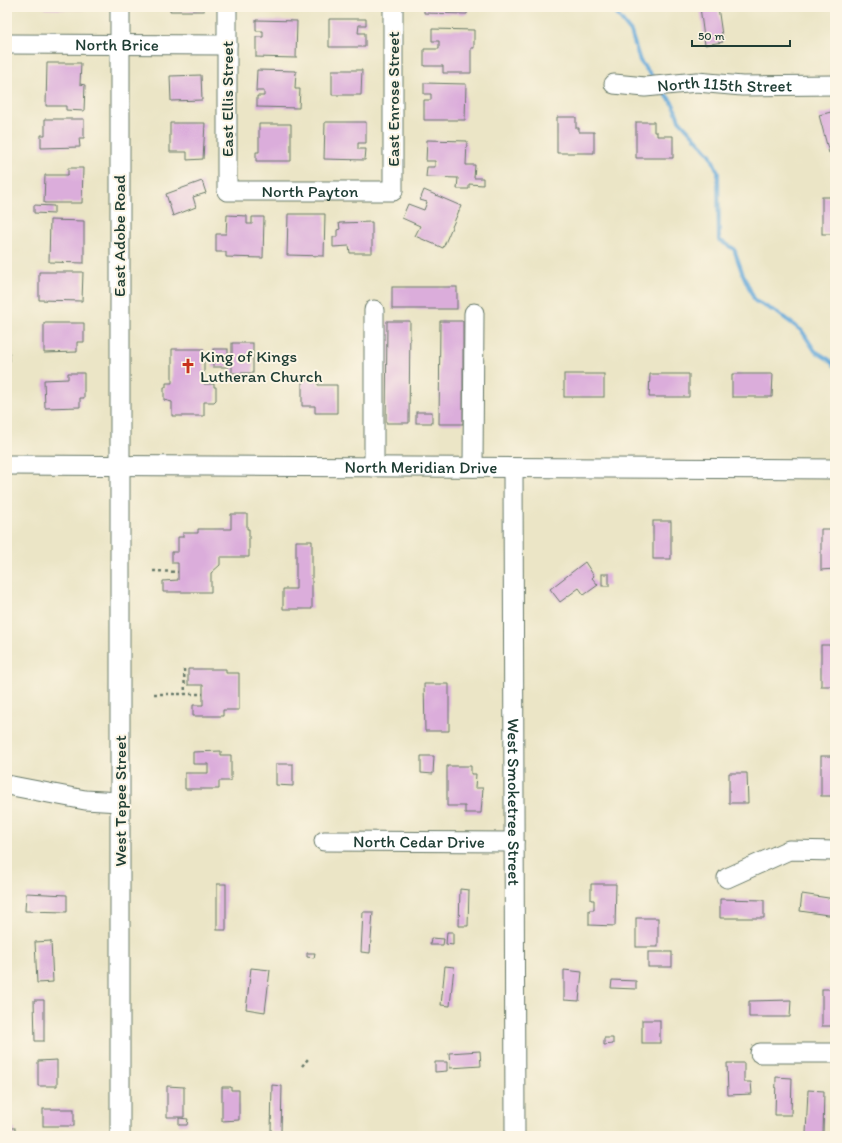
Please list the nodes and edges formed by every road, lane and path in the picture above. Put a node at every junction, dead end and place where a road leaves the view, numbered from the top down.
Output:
1 (120, 7) edge
2 (227, 7) edge
3 (393, 7) edge
4 (7, 44) edge
5 (120, 44) junction
6 (227, 45) junction
7 (614, 84) dead end
8 (835, 84) edge
9 (227, 191) joint
10 (393, 191) joint
11 (374, 310) dead end
12 (474, 313) dead end
13 (7, 465) edge
14 (119, 465) junction
15 (374, 467) junction
16 (473, 467) junction
17 (513, 468) junction
18 (835, 469) edge
19 (153, 571) dead end
20 (178, 572) dead end
21 (184, 669) dead end
22 (154, 694) dead end
23 (185, 694) junction
24 (203, 694) dead end
25 (7, 785) edge
26 (120, 802) junction
27 (324, 841) dead end
28 (514, 842) junction
29 (835, 851) edge
30 (727, 878) dead end
31 (760, 1053) dead end
32 (835, 1053) edge
33 (308, 1059) dead end
34 (302, 1066) dead end
35 (120, 1136) edge
36 (515, 1136) edge

1 - 5 street, East Adobe Road
2 - 6 street, East Ellis Street
3 - 10 street, East Enrose Street
4 - 5 street, North Brice
5 - 6 street, North Brice
5 - 14 street, East Adobe Road
6 - 9 street, East Ellis Street
7 - 8 street, North 115th Street
9 - 10 street, North Payton
11 - 15 street
12 - 16 street
13 - 14 street, North Meridian Drive
14 - 15 street, North Meridian Drive
14 - 26 street, West Tepee Street
15 - 16 street, North Meridian Drive
16 - 17 street, North Meridian Drive
17 - 18 street, North Meridian Drive
17 - 28 street, West Smoketree Street
19 - 20 path
21 - 23 path
22 - 23 path
23 - 24 path
25 - 26 street
26 - 35 street, West Tepee Street
27 - 28 street, North Cedar Drive
28 - 36 street, West Smoketree Street
29 - 30 street
31 - 32 street
33 - 34 path

